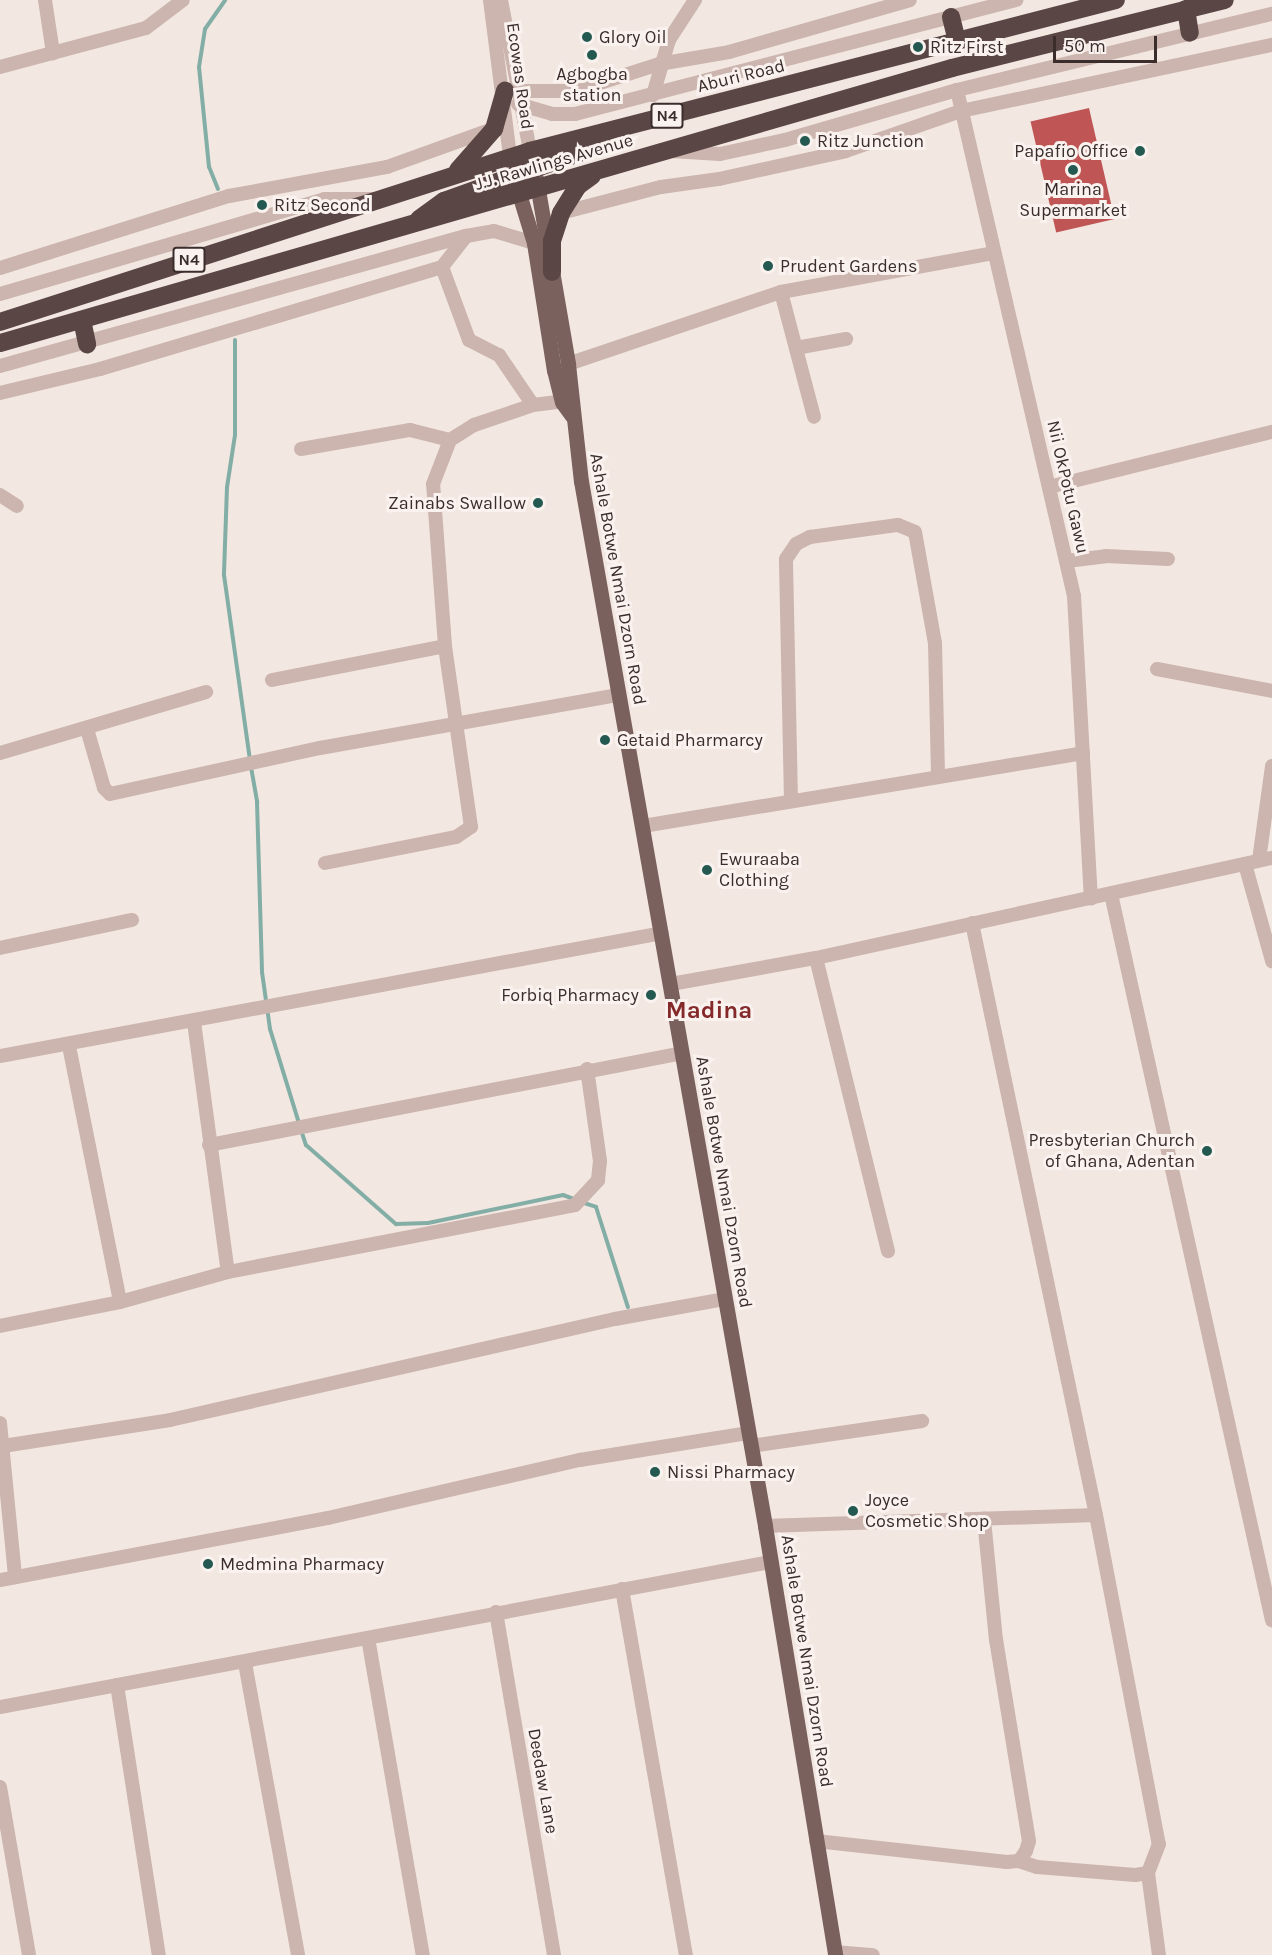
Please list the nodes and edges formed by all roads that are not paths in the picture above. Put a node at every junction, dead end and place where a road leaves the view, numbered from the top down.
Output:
1 (45, 0) edge
2 (183, 0) edge
3 (489, 0) edge
4 (501, 0) edge
5 (694, 0) edge
6 (910, 0) edge
7 (1017, 0) edge
8 (1116, 0) edge
9 (1225, 0) edge
10 (1186, 9) junction
11 (1272, 14) edge
12 (951, 17) junction
13 (1190, 33) junction
14 (957, 41) junction
15 (1272, 45) edge
16 (53, 53) junction
17 (659, 64) junction
18 (0, 67) edge
19 (957, 90) junction
20 (653, 94) junction
21 (513, 95) junction
22 (961, 111) junction
23 (494, 129) junction
24 (671, 151) junction
25 (510, 157) junction
26 (532, 160) junction
27 (599, 171) junction
28 (514, 176) junction
29 (449, 177) junction
30 (538, 189) junction
31 (519, 195) junction
32 (379, 200) junction
33 (561, 213) junction
34 (414, 224) junction
35 (466, 236) junction
36 (534, 243) junction
37 (994, 253) junction
38 (442, 267) junction
39 (0, 268) edge
40 (552, 272) junction
41 (781, 292) junction
42 (0, 294) edge
43 (82, 320) junction
44 (0, 322) edge
45 (846, 339) dead end
46 (0, 343) edge
47 (87, 344) junction
48 (796, 348) junction
49 (568, 364) junction
50 (0, 366) edge
51 (0, 393) edge
52 (568, 401) junction
53 (533, 405) junction
54 (814, 417) dead end
55 (1272, 432) edge
56 (450, 440) junction
57 (301, 449) dead end
58 (1048, 487) junction
59 (0, 495) edge
60 (17, 506) dead end
61 (1168, 558) dead end
62 (1067, 561) junction
63 (445, 646) junction
64 (1157, 669) dead end
65 (272, 680) dead end
66 (1272, 691) edge
67 (206, 692) dead end
68 (618, 694) junction
69 (455, 725) junction
70 (87, 729) junction
71 (0, 753) edge
72 (1083, 753) junction
73 (1272, 766) edge
74 (938, 776) junction
75 (791, 801) junction
76 (643, 826) junction
77 (1259, 861) edge
78 (325, 863) dead end
79 (1111, 894) junction
80 (1091, 899) junction
81 (132, 920) dead end
82 (972, 923) junction
83 (662, 933) junction
84 (0, 948) edge
85 (816, 958) junction
86 (1272, 961) edge
87 (671, 984) junction
88 (194, 1022) junction
89 (69, 1046) junction
90 (682, 1053) junction
91 (0, 1056) edge
92 (587, 1069) junction
93 (209, 1145) junction
94 (888, 1251) dead end
95 (228, 1272) junction
96 (725, 1299) junction
97 (120, 1302) junction
98 (0, 1326) edge
99 (922, 1421) dead end
100 (0, 1423) edge
101 (750, 1440) junction
102 (3, 1446) junction
103 (1096, 1515) junction
104 (984, 1520) junction
105 (765, 1526) junction
106 (770, 1562) junction
107 (15, 1577) junction
108 (0, 1580) edge
109 (622, 1589) junction
110 (496, 1612) junction
111 (1272, 1620) edge
112 (368, 1638) junction
113 (245, 1663) junction
114 (117, 1686) junction
115 (0, 1707) edge
116 (0, 1787) edge
117 (816, 1840) junction
118 (1019, 1861) junction
119 (1148, 1873) junction
120 (835, 1953) edge
121 (29, 1955) edge
122 (159, 1955) edge
123 (298, 1955) edge
124 (423, 1955) edge
125 (554, 1955) edge
126 (686, 1955) edge
127 (873, 1955) edge
128 (1159, 1955) edge

1 - 16 street
2 - 16 street
3 - 21 street, Ecowas Road
4 - 21 street, Ecowas Road
5 - 17 street
6 - 17 street
7 - 12 street
8 - 14 highway, Aburi Road / N4
9 - 10 highway, J.J. Rawlings Avenue / N4
10 - 13 highway
10 - 24 highway, J.J. Rawlings Avenue / N4
11 - 13 street
12 - 14 highway
12 - 20 street
13 - 19 street
14 - 26 highway, Aburi Road / N4
15 - 22 street
16 - 18 street
17 - 20 street
17 - 21 street
19 - 22 street, Nii OkPotu Gawu
19 - 24 street
20 - 21 street
21 - 23 highway
21 - 25 street, Ecowas Road
21 - 26 street
22 - 33 street
22 - 37 street, Nii OkPotu Gawu
23 - 29 highway
23 - 39 street
24 - 27 highway, J.J. Rawlings Avenue / N4
25 - 26 highway, Aburi Road / N4
25 - 28 main road
25 - 29 highway, Aburi Road / N4
26 - 28 highway
26 - 30 main road
26 - 31 highway
27 - 30 highway, J.J. Rawlings Avenue / N4
27 - 33 highway
28 - 31 main road
28 - 34 highway
29 - 32 highway, Aburi Road / N4
30 - 31 highway, J.J. Rawlings Avenue / N4
30 - 40 main road
31 - 34 highway, J.J. Rawlings Avenue / N4
31 - 36 main road
32 - 42 street
32 - 44 highway, N4
33 - 40 highway
34 - 43 highway, J.J. Rawlings Avenue / N4
35 - 36 street
35 - 38 street
35 - 47 street
36 - 52 main road
37 - 41 street
37 - 58 street, Nii OkPotu Gawu
38 - 51 street
38 - 53 street
40 - 49 main road
41 - 48 street
41 - 49 street
43 - 46 highway, J.J. Rawlings Avenue / N4
43 - 47 highway
45 - 48 street
47 - 50 street
48 - 54 street
49 - 52 main road
52 - 53 street
52 - 68 main road, Ashale Botwe Nmai Dzorn Road
53 - 56 street
55 - 58 street
56 - 57 street
56 - 63 street
58 - 62 street, Nii OkPotu Gawu
59 - 60 street
61 - 62 street
62 - 72 street, Nii OkPotu Gawu
63 - 65 street
63 - 69 street
64 - 66 street
67 - 70 street
68 - 69 street
68 - 76 main road, Ashale Botwe Nmai Dzorn Road
69 - 70 street
69 - 78 street
70 - 71 street
72 - 74 street
72 - 80 street, Nii OkPotu Gawu
73 - 77 street
74 - 75 street
74 - 75 street
75 - 76 street
76 - 83 main road, Ashale Botwe Nmai Dzorn Road
77 - 79 street
77 - 86 street
79 - 80 street
79 - 111 street
80 - 82 street
81 - 84 street
82 - 85 street
82 - 103 street
83 - 87 main road, Ashale Botwe Nmai Dzorn Road
83 - 88 street
85 - 87 street
85 - 94 street
87 - 90 main road, Ashale Botwe Nmai Dzorn Road
88 - 89 street
88 - 93 street
89 - 91 street
89 - 97 street
90 - 92 street
90 - 96 main road, Ashale Botwe Nmai Dzorn Road
92 - 93 street
92 - 95 street
93 - 95 street
95 - 97 street
96 - 101 main road, Ashale Botwe Nmai Dzorn Road
96 - 102 street
97 - 98 street
99 - 101 street
100 - 102 street
101 - 105 main road, Ashale Botwe Nmai Dzorn Road
101 - 107 street
102 - 107 street
103 - 104 street
103 - 119 street
104 - 105 street
104 - 118 street
105 - 106 main road, Ashale Botwe Nmai Dzorn Road
106 - 109 street
106 - 117 main road, Ashale Botwe Nmai Dzorn Road
107 - 108 street
109 - 110 street
109 - 126 street
110 - 112 street
110 - 125 street, Deedaw Lane
112 - 113 street
112 - 124 street
113 - 114 street
113 - 123 street
114 - 115 street
114 - 122 street
116 - 121 street
117 - 118 street
117 - 120 main road, Ashale Botwe Nmai Dzorn Road
118 - 119 street
119 - 128 street
120 - 127 street

